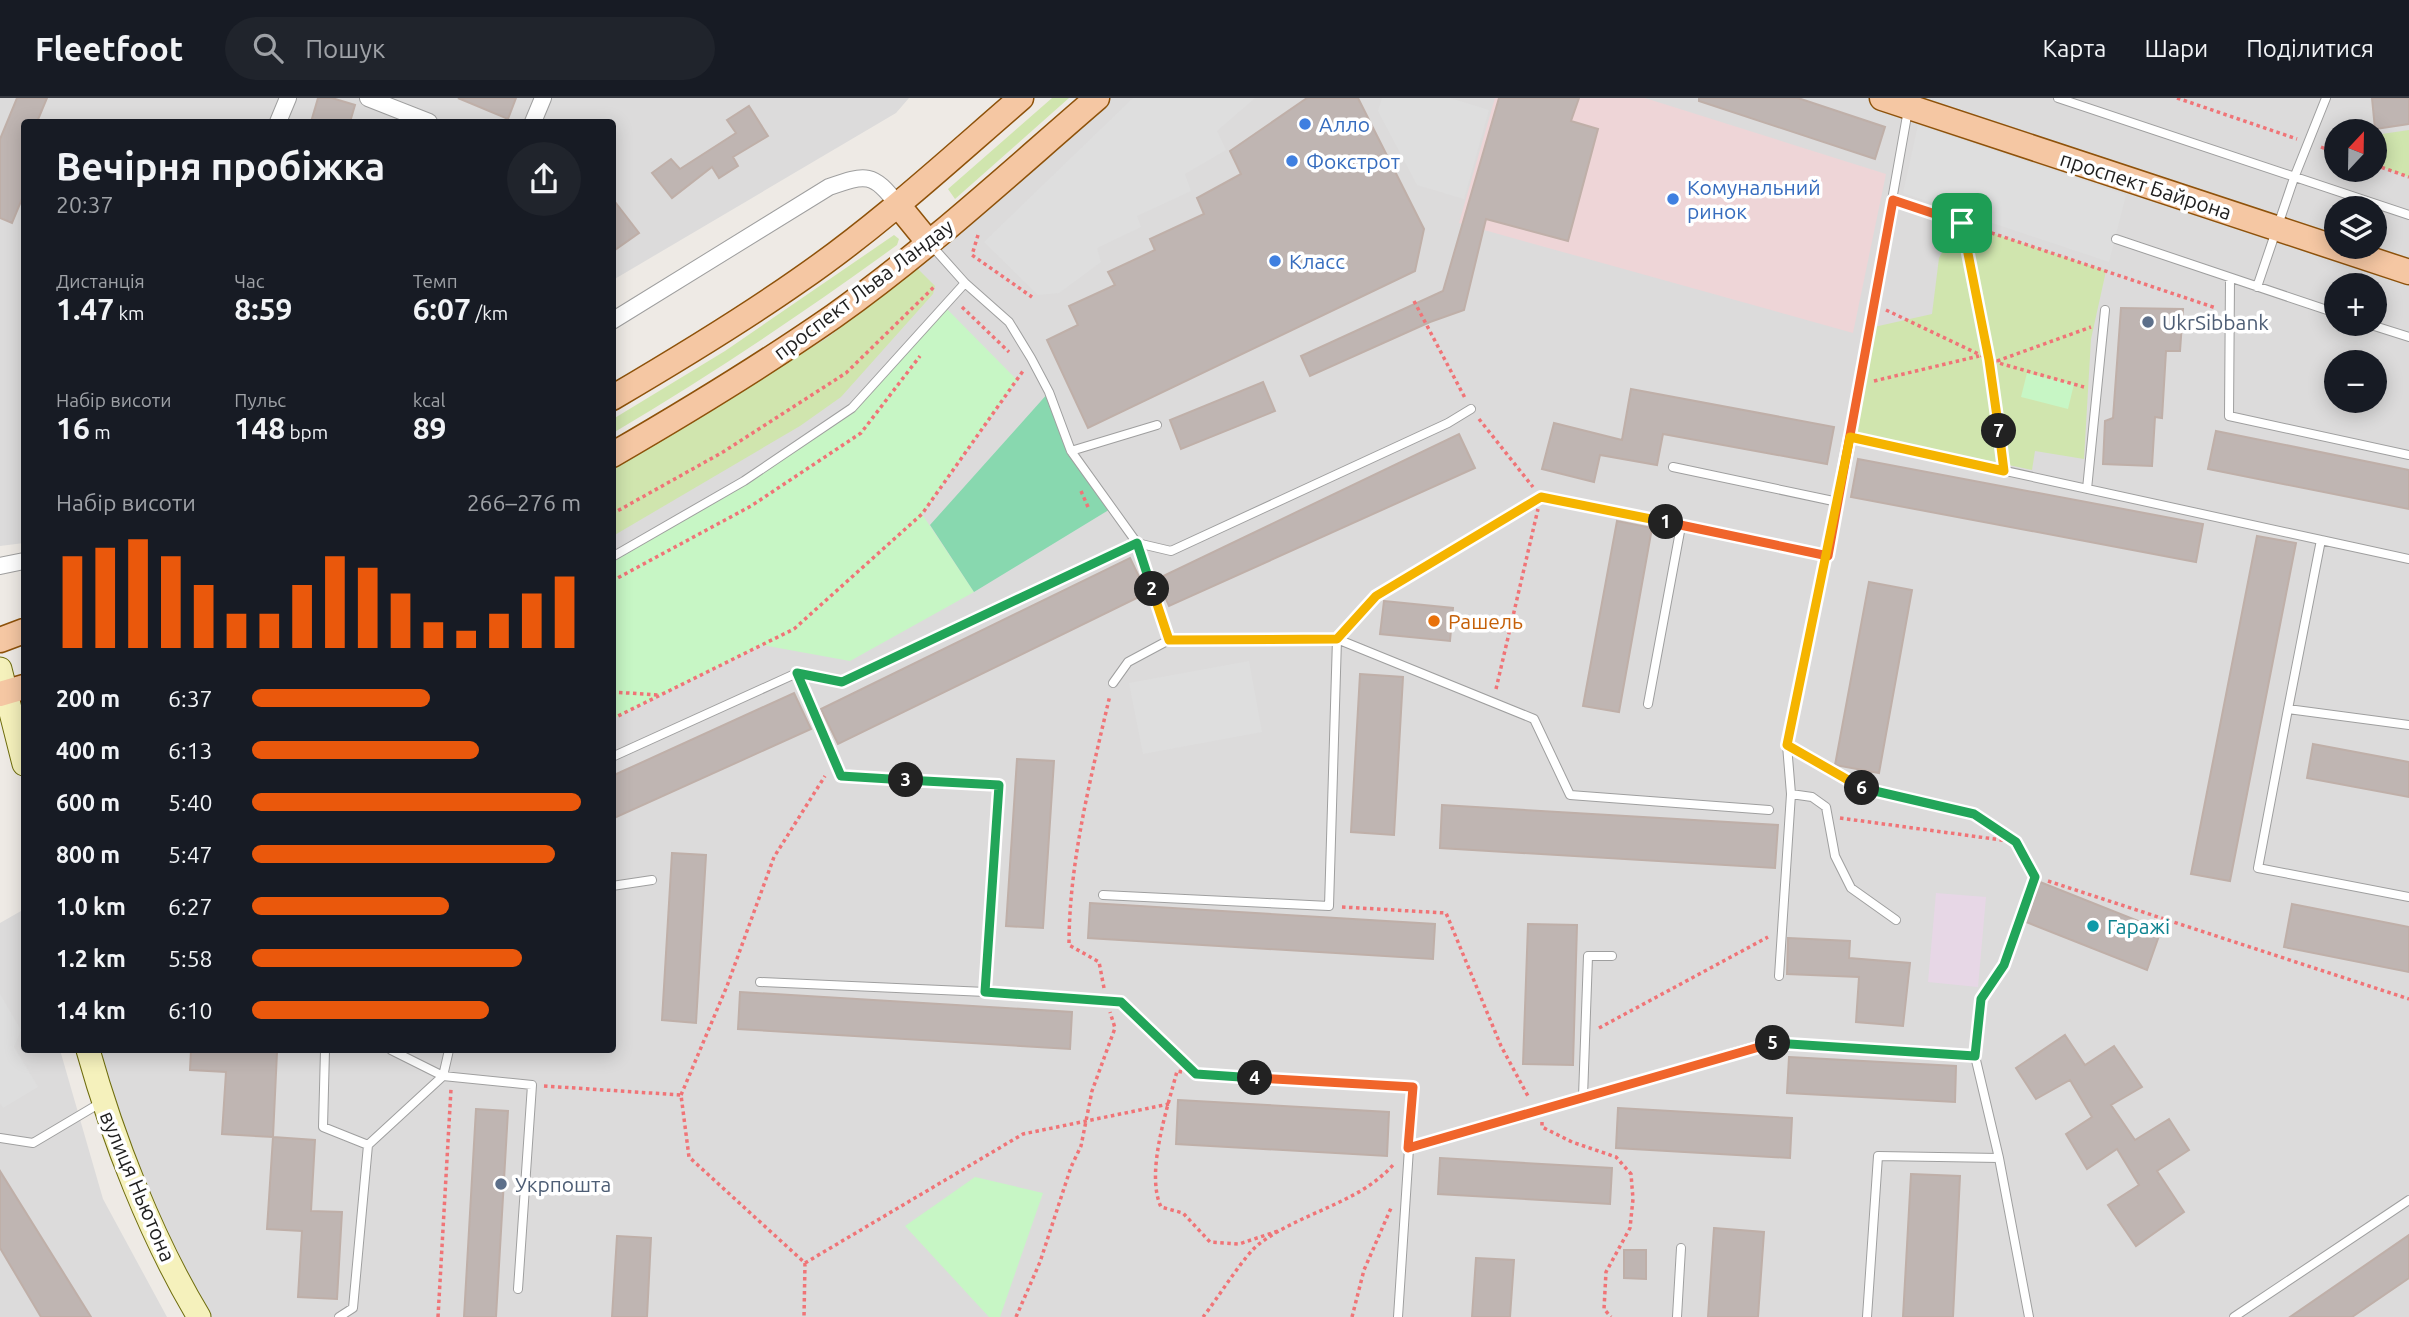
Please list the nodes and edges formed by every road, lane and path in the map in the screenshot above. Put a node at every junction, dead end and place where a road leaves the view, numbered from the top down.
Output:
1 (288, 98) edge
2 (368, 98) edge
3 (543, 98) edge
4 (1021, 98) edge
5 (1097, 98) edge
6 (1882, 98) edge
7 (2058, 98) edge
8 (2177, 98) edge
9 (2326, 98) edge
10 (1908, 107) junction
11 (279, 119) edge
12 (421, 119) edge
13 (534, 119) edge
14 (2310, 144) junction
15 (2324, 149) edge
16 (2387, 169) edge
17 (2409, 177) edge
18 (2294, 178) junction
19 (1893, 200) junction
20 (898, 205) junction
21 (2409, 215) edge
22 (1962, 223) junction
23 (2277, 229) junction
24 (978, 234) dead end
25 (2116, 239) dead end
26 (929, 243) junction
27 (2409, 272) edge
28 (2231, 278) junction
29 (965, 283) junction
30 (935, 286) dead end
31 (2257, 286) junction
32 (1032, 297) dead end
33 (1874, 304) junction
34 (960, 305) dead end
35 (2324, 309) edge
36 (2105, 310) dead end
37 (2230, 313) junction
38 (616, 319) edge
39 (2103, 323) junction
40 (2387, 330) edge
41 (2409, 337) edge
42 (926, 348) dead end
43 (1981, 355) junction
44 (1031, 358) junction
45 (1989, 360) junction
46 (1995, 362) junction
47 (1025, 367) junction
48 (1031, 380) dead end
49 (1859, 385) junction
50 (2096, 390) junction
51 (616, 396) edge
52 (1471, 409) dead end
53 (1157, 425) dead end
54 (1850, 437) junction
55 (1071, 452) junction
56 (616, 453) edge
57 (2409, 456) edge
58 (1673, 467) dead end
59 (2004, 471) junction
60 (1077, 482) dead end
61 (2087, 489) junction
62 (1541, 497) junction
63 (1838, 502) junction
64 (1088, 507) dead end
65 (616, 512) edge
66 (1681, 526) junction
67 (2321, 540) junction
68 (1137, 543) junction
69 (616, 555) edge
70 (1828, 556) junction
71 (2409, 559) edge
72 (21, 562) edge
73 (0, 566) edge
74 (616, 579) edge
75 (21, 632) edge
76 (1337, 639) junction
77 (0, 640) edge
78 (1169, 640) junction
79 (0, 669) edge
80 (797, 673) junction
81 (1113, 683) joint
82 (10, 691) edge
83 (616, 692) edge
84 (661, 695) junction
85 (1493, 703) junction
86 (1648, 704) dead end
87 (2288, 709) junction
88 (616, 717) edge
89 (2409, 725) edge
90 (1787, 745) junction
91 (21, 748) edge
92 (616, 755) edge
93 (834, 761) junction
94 (1791, 794) junction
95 (1769, 810) dead end
96 (1827, 817) junction
97 (2016, 842) junction
98 (2035, 877) junction
99 (652, 880) dead end
100 (616, 885) edge
101 (1103, 895) dead end
102 (2409, 897) edge
103 (1329, 906) junction
104 (1896, 920) dead end
105 (1782, 929) junction
106 (1612, 956) dead end
107 (1779, 976) dead end
108 (760, 982) dead end
109 (985, 992) junction
110 (2409, 999) edge
111 (1107, 1001) junction
112 (1590, 1033) dead end
113 (89, 1053) edge
114 (325, 1053) edge
115 (397, 1053) edge
116 (449, 1053) edge
117 (1975, 1056) junction
118 (1196, 1074) junction
119 (447, 1076) junction
120 (533, 1085) junction
121 (1540, 1094) dead end
122 (681, 1095) junction
123 (1583, 1097) junction
124 (1529, 1098) junction
125 (102, 1102) junction
126 (1169, 1104) junction
127 (1541, 1109) junction
128 (1088, 1122) junction
129 (0, 1138) edge
130 (368, 1145) junction
131 (1408, 1148) junction
132 (1999, 1158) junction
133 (1405, 1190) junction
134 (2409, 1200) edge
135 (1278, 1231) junction
136 (1681, 1248) dead end
137 (805, 1263) junction
138 (519, 1289) dead end
139 (199, 1317) edge
140 (339, 1317) edge
141 (438, 1317) edge
142 (804, 1317) edge
143 (1016, 1317) edge
144 (1203, 1317) edge
145 (1352, 1317) edge
146 (1398, 1317) edge
147 (1611, 1317) edge
148 (1677, 1317) edge
149 (1867, 1317) edge
150 (2029, 1317) edge
151 (2234, 1317) edge

1 - 11 street
2 - 12 street
3 - 13 street
4 - 20 main road
5 - 26 main road, проспект Льва Ландау
6 - 10 main road, проспект Байрона
7 - 18 lane
8 - 14 path
9 - 14 lane
10 - 19 lane
10 - 23 main road, проспект Байрона
14 - 15 path
14 - 18 lane
16 - 17 path
18 - 21 lane
18 - 23 lane
19 - 22 path
19 - 33 lane
20 - 26 main road
20 - 38 street
20 - 51 main road
22 - 37 path
22 - 45 path
23 - 27 main road, проспект Байрона
23 - 31 lane
24 - 32 path
25 - 28 lane
26 - 29 lane
26 - 56 main road, проспект Льва Ландау
28 - 31 lane
28 - 37 lane
29 - 44 lane
29 - 69 lane
30 - 65 path
31 - 35 lane
33 - 43 path
33 - 49 lane
34 - 47 path
36 - 39 lane
37 - 57 lane
39 - 46 path
39 - 50 lane
40 - 41 lane
42 - 74 path
43 - 45 path
43 - 49 path
44 - 47 path
44 - 55 lane
45 - 46 path
45 - 59 path
46 - 50 path
47 - 48 path
47 - 84 path
49 - 54 lane
50 - 61 lane
52 - 68 lane
53 - 55 lane
54 - 59 lane
54 - 63 lane
55 - 68 lane
58 - 63 lane
59 - 61 lane
60 - 64 path
61 - 67 lane
62 - 66 lane
62 - 76 path
62 - 85 path
63 - 70 lane
66 - 70 lane
66 - 86 lane
67 - 71 lane
67 - 87 lane
68 - 78 lane
68 - 80 lane
70 - 90 lane
72 - 73 street
75 - 77 main road
76 - 78 lane
76 - 85 lane
76 - 103 lane
78 - 81 lane
79 - 82 street
80 - 92 lane
80 - 93 lane
81 - 111 path
82 - 91 street
83 - 84 path
84 - 88 path
85 - 95 lane
87 - 89 lane
87 - 102 lane
90 - 94 lane
90 - 97 path
93 - 109 lane
93 - 122 path
94 - 96 lane
94 - 105 lane
96 - 97 path
96 - 104 lane
97 - 98 path
98 - 110 path
98 - 117 lane
99 - 100 lane
101 - 103 lane
103 - 124 path
105 - 107 lane
105 - 112 path
106 - 123 lane
108 - 109 lane
109 - 111 lane
111 - 118 path
111 - 128 path
113 - 125 street, вулиця Ньютона
114 - 130 lane
115 - 119 lane
116 - 119 lane
117 - 123 lane
117 - 132 lane
118 - 126 path
118 - 131 lane
119 - 120 lane
119 - 130 lane
119 - 141 path
120 - 122 path
120 - 138 lane
121 - 124 path
122 - 137 path
123 - 127 lane
124 - 127 path
125 - 129 lane
125 - 139 street, вулиця Ньютона
126 - 128 path
126 - 135 path
127 - 131 lane
127 - 147 path
128 - 137 path
128 - 143 path
130 - 140 lane
131 - 133 lane
131 - 135 path
132 - 149 lane
132 - 150 lane
133 - 145 path
133 - 146 lane
134 - 151 lane
135 - 144 path
136 - 148 lane
137 - 142 path

